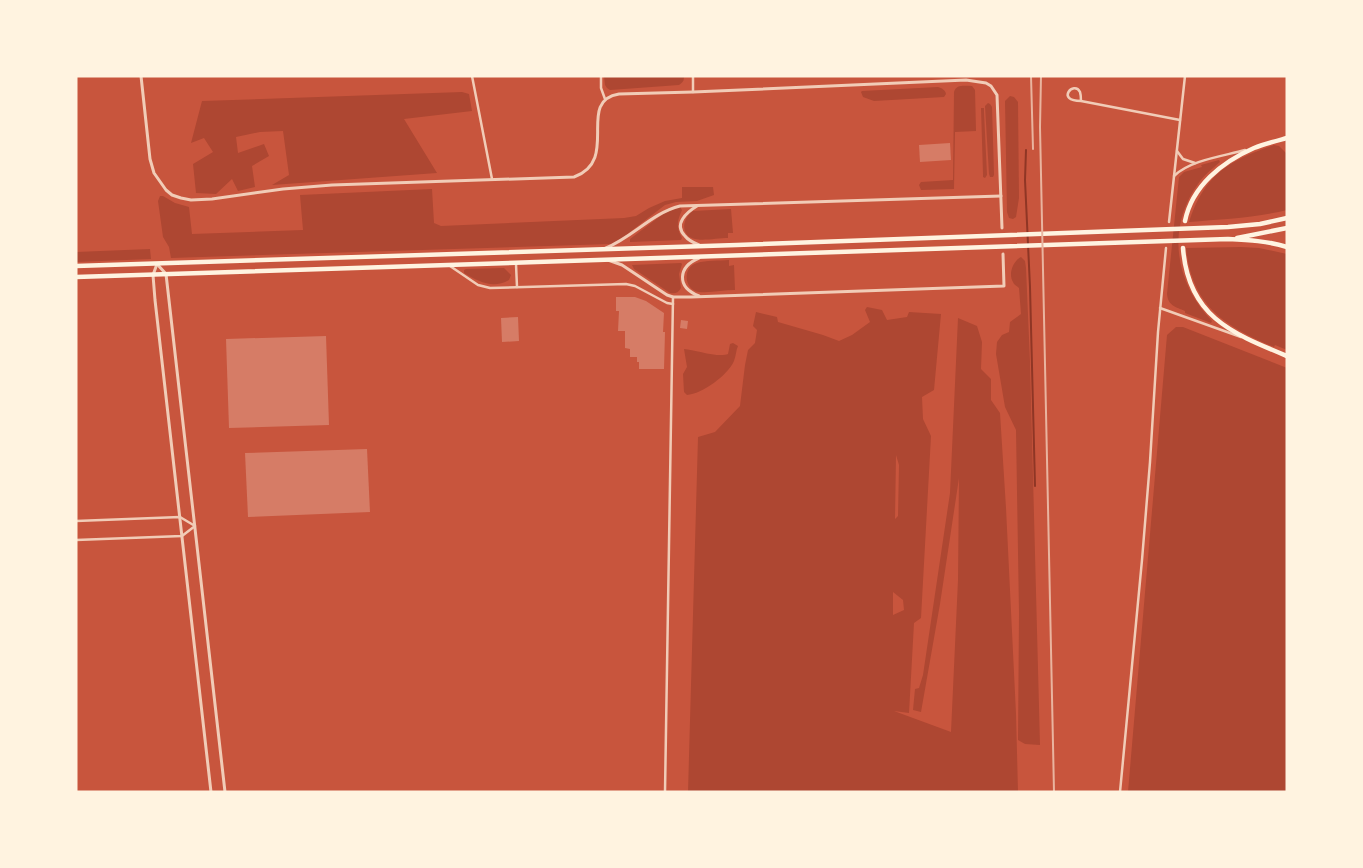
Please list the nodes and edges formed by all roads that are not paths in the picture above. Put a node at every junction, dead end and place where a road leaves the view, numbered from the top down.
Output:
1 (141, 76) edge
2 (472, 76) edge
3 (600, 76) edge
4 (693, 76) edge
5 (934, 76) edge
6 (1186, 76) edge
7 (933, 81) junction
8 (692, 92) junction
9 (605, 99) junction
10 (1082, 101) junction
11 (1180, 120) junction
12 (1287, 138) edge
13 (1254, 148) junction
14 (1177, 150) junction
15 (1196, 163) junction
16 (1173, 177) junction
17 (492, 179) junction
18 (1001, 196) junction
19 (700, 205) junction
20 (1287, 218) edge
21 (1185, 221) dead end
22 (1169, 222) dead end
23 (1002, 228) dead end
24 (1287, 228) edge
25 (1228, 239) junction
26 (700, 246) junction
27 (1287, 247) edge
28 (605, 248) junction
29 (1166, 248) dead end
30 (1183, 248) dead end
31 (1003, 254) dead end
32 (701, 258) junction
33 (605, 260) junction
34 (157, 263) junction
35 (516, 263) junction
36 (448, 265) junction
37 (76, 266) edge
38 (166, 274) junction
39 (153, 275) junction
40 (76, 277) edge
41 (517, 287) junction
42 (673, 297) junction
43 (702, 297) junction
44 (673, 304) junction
45 (1160, 308) junction
46 (1246, 339) junction
47 (1287, 356) edge
48 (180, 517) junction
49 (76, 521) edge
50 (195, 526) junction
51 (182, 536) junction
52 (76, 540) edge
53 (211, 792) edge
54 (225, 792) edge
55 (665, 792) edge
56 (1120, 792) edge

1 - 17 street
2 - 17 street
3 - 9 street
4 - 8 street
5 - 7 street
6 - 11 street
7 - 8 street
7 - 18 street
8 - 9 street
9 - 17 street
10 - 10 street
10 - 11 street
11 - 14 street
12 - 13 main road
13 - 15 street
13 - 21 main road
14 - 15 street
14 - 16 street
15 - 16 street
16 - 22 street
18 - 19 street
18 - 23 street
19 - 26 street
19 - 28 street
20 - 26 main road
24 - 25 main road
25 - 27 main road
25 - 32 main road
26 - 28 main road
28 - 34 main road
29 - 45 street
30 - 46 main road
31 - 43 street
32 - 33 main road
32 - 43 street
33 - 35 main road
33 - 42 street
34 - 37 main road
34 - 38 street
34 - 39 street
35 - 36 main road
35 - 41 street
36 - 38 main road
36 - 41 street
38 - 39 main road
38 - 50 street
39 - 40 main road
39 - 48 street
41 - 44 street
42 - 43 street
42 - 44 street
44 - 55 street
45 - 46 street
45 - 56 street
46 - 47 main road
48 - 49 street
48 - 50 street
48 - 51 street
50 - 51 street
50 - 54 street
51 - 52 street
51 - 53 street

